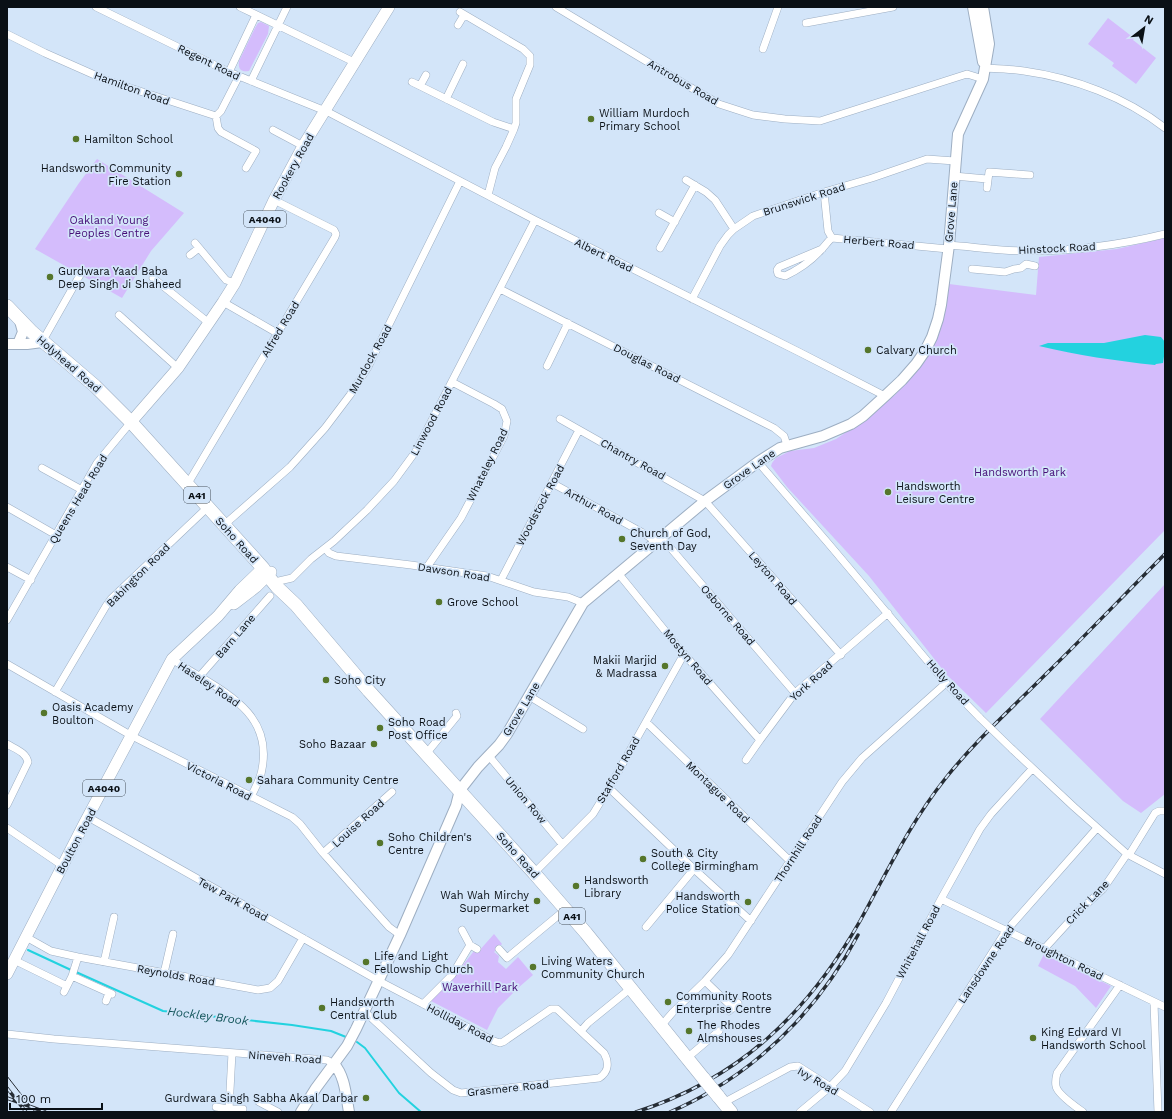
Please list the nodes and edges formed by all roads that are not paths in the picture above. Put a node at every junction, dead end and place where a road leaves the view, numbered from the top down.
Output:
1 (96, 7) edge
2 (240, 7) edge
3 (287, 7) edge
4 (389, 7) edge
5 (556, 7) edge
6 (778, 7) edge
7 (893, 7) edge
8 (972, 7) edge
9 (983, 7) edge
10 (256, 15) junction
11 (806, 23) dead end
12 (458, 25) dead end
13 (277, 26) junction
14 (7, 34) edge
15 (763, 49) dead end
16 (354, 62) junction
17 (462, 64) dead end
18 (985, 68) junction
19 (229, 72) junction
20 (426, 75) dead end
21 (239, 76) junction
22 (983, 79) junction
23 (250, 81) junction
24 (412, 82) dead end
25 (420, 86) junction
26 (446, 99) junction
27 (325, 110) junction
28 (216, 116) junction
29 (1165, 128) edge
30 (514, 129) junction
31 (273, 130) dead end
32 (303, 146) junction
33 (955, 161) junction
34 (246, 168) dead end
35 (1030, 175) dead end
36 (954, 176) junction
37 (987, 179) junction
38 (686, 180) dead end
39 (460, 181) junction
40 (695, 185) junction
41 (987, 188) dead end
42 (824, 192) junction
43 (488, 195) junction
44 (274, 200) junction
45 (659, 213) dead end
46 (535, 220) junction
47 (675, 222) junction
48 (734, 229) junction
49 (1165, 234) edge
50 (832, 238) junction
51 (949, 247) junction
52 (660, 248) dead end
53 (822, 249) junction
54 (1027, 251) junction
55 (190, 255) dead end
56 (1026, 264) junction
57 (1035, 266) dead end
58 (972, 268) dead end
59 (80, 275) dead end
60 (152, 278) dead end
61 (235, 283) junction
62 (500, 289) junction
63 (692, 298) junction
64 (223, 302) junction
65 (7, 306) edge
66 (119, 315) dead end
67 (20, 321) junction
68 (209, 323) junction
69 (568, 323) junction
70 (278, 333) junction
71 (42, 342) junction
72 (7, 344) edge
73 (18, 344) junction
74 (547, 366) dead end
75 (178, 368) junction
76 (452, 382) junction
77 (885, 396) junction
78 (560, 419) dead end
79 (131, 422) junction
80 (579, 430) junction
81 (787, 445) junction
82 (758, 462) junction
83 (42, 468) dead end
84 (552, 483) junction
85 (187, 485) junction
86 (82, 490) junction
87 (705, 501) junction
88 (7, 507) edge
89 (208, 507) junction
90 (224, 526) junction
91 (56, 535) junction
92 (659, 540) junction
93 (325, 548) junction
94 (7, 566) edge
95 (427, 567) junction
96 (618, 573) junction
97 (270, 574) junction
98 (31, 580) junction
99 (501, 580) junction
100 (270, 596) dead end
101 (583, 603) junction
102 (888, 613) junction
103 (7, 620) edge
104 (684, 654) junction
105 (841, 655) junction
106 (172, 659) junction
107 (7, 664) edge
108 (199, 677) junction
109 (946, 683) junction
110 (55, 692) junction
111 (795, 693) junction
112 (529, 696) junction
113 (456, 713) dead end
114 (646, 722) junction
115 (583, 729) dead end
116 (132, 736) junction
117 (760, 740) junction
118 (7, 744) edge
119 (426, 754) junction
120 (489, 756) junction
121 (746, 760) dead end
122 (1032, 769) junction
123 (609, 788) junction
124 (460, 790) junction
125 (392, 792) dead end
126 (251, 797) junction
127 (7, 805) edge
128 (1165, 811) edge
129 (88, 817) junction
130 (7, 828) edge
131 (1097, 828) junction
132 (562, 844) junction
133 (323, 853) junction
134 (1128, 854) junction
135 (790, 861) junction
136 (63, 866) junction
137 (694, 869) junction
138 (534, 873) junction
139 (1165, 874) edge
140 (941, 899) junction
141 (566, 909) junction
142 (114, 917) dead end
143 (751, 921) junction
144 (646, 927) dead end
145 (462, 930) dead end
146 (1006, 931) junction
147 (172, 934) dead end
148 (400, 935) junction
149 (26, 937) junction
150 (303, 938) junction
151 (1045, 948) junction
152 (500, 949) dead end
153 (78, 957) junction
154 (14, 960) junction
155 (104, 962) junction
156 (164, 973) junction
157 (7, 974) edge
158 (72, 976) junction
159 (379, 981) junction
160 (705, 981) junction
161 (1120, 985) junction
162 (631, 988) junction
163 (106, 1001) dead end
164 (1154, 1003) junction
165 (423, 1004) junction
166 (734, 1007) dead end
167 (1165, 1008) edge
168 (364, 1011) junction
169 (661, 1026) junction
170 (581, 1031) junction
171 (719, 1031) dead end
172 (7, 1034) edge
173 (232, 1053) junction
174 (687, 1058) junction
175 (334, 1064) junction
176 (830, 1087) junction
177 (259, 1102) dead end
178 (724, 1104) edge
179 (216, 1107) dead end
180 (229, 1109) junction
181 (243, 1109) dead end
182 (278, 1112) edge
183 (301, 1112) edge
184 (349, 1112) edge
185 (800, 1112) edge
186 (870, 1112) edge
187 (891, 1112) edge
188 (1083, 1112) edge
189 (1158, 1112) edge

1 - 19 street, Regent Road
2 - 10 street
3 - 13 street
4 - 16 main road, Rookery Road / A4040
5 - 22 street, Antrobus Road
6 - 15 street
7 - 11 street
8 - 18 street, Grove Lane
9 - 18 street, Grove Lane
10 - 13 street
10 - 19 street
12 - 30 street
13 - 16 street
13 - 23 street
14 - 28 street, Hamilton Road
16 - 27 main road, Rookery Road / A4040
17 - 26 street
18 - 22 street, Grove Lane
18 - 29 street
19 - 21 street, Regent Road
20 - 25 street
21 - 23 street, Regent Road
21 - 28 street
22 - 33 street, Grove Lane
23 - 27 street, Regent Road
24 - 25 street
25 - 26 street
26 - 30 street
27 - 32 main road, Rookery Road / A4040
27 - 39 street, Albert Road
28 - 34 street
30 - 43 street
31 - 32 street
32 - 44 main road, Rookery Road / A4040
33 - 36 street, Grove Lane
33 - 42 street, Brunswick Road
35 - 37 street
36 - 37 street
36 - 51 street, Grove Lane
37 - 41 street
38 - 40 street
39 - 43 street, Albert Road
39 - 90 street, Murdock Road
40 - 47 street
40 - 48 street
42 - 48 street, Brunswick Road
42 - 50 street, Herbert Road
43 - 46 street, Albert Road
44 - 61 main road, Rookery Road / A4040
44 - 70 street, Alfred Road
45 - 47 street
46 - 62 street, Linwood Road
46 - 63 street, Albert Road
47 - 52 street
48 - 63 street, Brunswick Road
49 - 54 street, Hinstock Road
50 - 51 street, Herbert Road
50 - 53 street
51 - 54 street, Hinstock Road
51 - 77 street, Grove Lane
53 - 53 street
54 - 56 street
55 - 61 street
56 - 57 street
56 - 58 street
59 - 71 street
60 - 68 street
61 - 64 main road, Rookery Road / A4040
62 - 69 street, Douglas Road
62 - 76 street, Linwood Road
63 - 77 street, Albert Road
64 - 68 main road, Rookery Road / A4040
64 - 70 street
65 - 67 highway, Holyhead Road / A41
66 - 75 street
67 - 71 highway, Holyhead Road / A41
67 - 73 street
68 - 75 main road, Rookery Road / A4040
69 - 74 street
69 - 81 street, Douglas Road
70 - 85 street, Alfred Road
71 - 73 street
71 - 79 highway, Holyhead Road / A41
72 - 73 street
75 - 79 main road, Rookery Road / A4040
76 - 93 street, Linwood Road
76 - 95 street, Whateley Road
77 - 81 street, Grove Lane
78 - 80 street, Chantry Road
79 - 85 highway, Soho Road / A41
79 - 86 street, Queens Head Road
80 - 84 street, Woodstock Road
80 - 87 street, Chantry Road
81 - 82 street, Grove Lane
82 - 87 street, Grove Lane
82 - 102 street, Holly Road
83 - 86 street
84 - 92 street, Arthur Road
84 - 99 street, Woodstock Road
85 - 89 highway, Soho Road / A41
86 - 91 street, Queens Head Road
87 - 92 street, Grove Lane
87 - 105 street, Leyton Road
88 - 91 street
89 - 90 highway, Soho Road / A41
89 - 110 street, Babington Road
90 - 97 highway, Soho Road / A41
91 - 98 street, Queens Head Road
92 - 96 street, Grove Lane
92 - 111 street, Osborne Road
93 - 95 street, Dawson Road
93 - 97 street, Linwood Road
94 - 98 street
95 - 99 street, Dawson Road
96 - 101 street, Grove Lane
96 - 104 street, Mostyn Road
97 - 106 main road, Boulton Road / A4040
97 - 119 highway, Soho Road / A41
98 - 103 street, Queens Head Road
99 - 101 street, Dawson Road
100 - 108 street, Barn Lane
101 - 112 street, Grove Lane
102 - 105 street, York Road
102 - 109 street, Holly Road
104 - 114 street, Stafford Road
104 - 117 street, Mostyn Road
105 - 111 street, York Road
106 - 108 street, Haseley Road
106 - 116 main road, Boulton Road / A4040
107 - 110 street, Victoria Road
108 - 126 street, Haseley Road
109 - 122 street, Holly Road, bridge
109 - 135 street, Thornhill Road
110 - 116 street, Victoria Road
111 - 117 street, York Road
112 - 115 street
112 - 120 street, Grove Lane
113 - 119 street
114 - 123 street, Stafford Road
114 - 135 street, Montague Road
116 - 126 street, Victoria Road
116 - 129 main road, Boulton Road / A4040
117 - 121 street, York Road
118 - 127 street
119 - 124 highway, Soho Road / A41
120 - 124 street, Grove Lane
120 - 132 street, Union Row
122 - 131 street, Holly Road
122 - 140 street, Whitehall Road
123 - 132 street, Stafford Road
123 - 137 street
124 - 138 highway, Soho Road / A41
124 - 148 street, Nineveh Road
125 - 133 street, Louise Road
126 - 133 street, Victoria Road
128 - 134 street, Crick Lane
129 - 136 main road, Boulton Road / A4040
129 - 150 street, Tew Park Road
130 - 136 street
131 - 134 street, Holly Road
131 - 146 street, Lansdowne Road
132 - 138 street, Stafford Road
133 - 148 street, Victoria Road
134 - 139 street, Holly Road
134 - 151 street, Crick Lane
135 - 143 street, Thornhill Road
136 - 149 main road, Boulton Road / A4040
137 - 143 street
137 - 144 street
138 - 141 highway, Soho Road / A41
140 - 146 street, Broughton Road
140 - 176 street, Whitehall Road
141 - 152 street
141 - 162 highway, Soho Road / A41
142 - 155 street
143 - 160 street, Thornhill Road
145 - 165 street
146 - 151 street, Broughton Road
146 - 187 street, Lansdowne Road
147 - 156 street
148 - 159 street, Nineveh Road
149 - 153 street, Reynolds Road
149 - 154 main road, Boulton Road / A4040
150 - 156 street, Reynolds Road
150 - 159 street, Tew Park Road
151 - 161 street, Broughton Road
153 - 155 street, Reynolds Road
153 - 158 street
154 - 157 main road, Boulton Road / A4040
154 - 158 street
155 - 156 street, Reynolds Road
158 - 163 street
159 - 165 street, Holliday Road
159 - 168 street, Nineveh Road
160 - 166 street
160 - 169 street, Thornhill Road
161 - 164 street, Broughton Road
161 - 188 street
162 - 169 highway, Soho Road / A41
162 - 170 street
164 - 167 street, Broughton Road
164 - 189 street
165 - 170 street, Holliday Road
168 - 170 street, Grasmere Road
168 - 175 street, Nineveh Road
169 - 174 highway, Soho Road / A41
171 - 174 street
172 - 173 street, Nineveh Road
173 - 175 street, Nineveh Road
173 - 180 street
174 - 178 highway, Soho Road / A41, bridge
175 - 183 street
175 - 184 street
176 - 178 street, Ivy Road
176 - 185 street, Whitehall Road
176 - 186 street, Ivy Road
177 - 182 street
179 - 180 street
180 - 181 street

